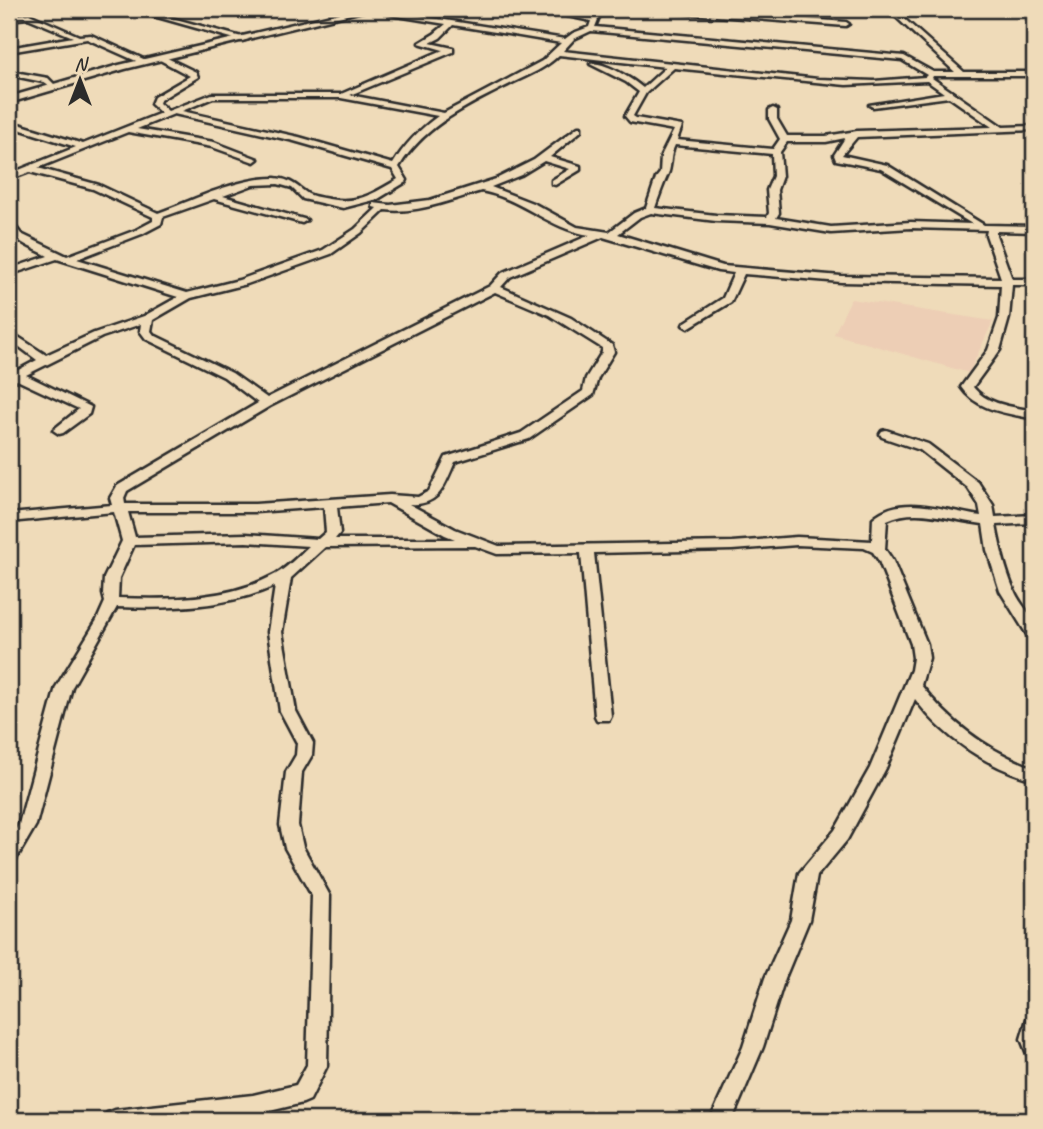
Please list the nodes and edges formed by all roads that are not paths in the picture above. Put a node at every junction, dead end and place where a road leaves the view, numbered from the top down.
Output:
1 (12, 9) edge
2 (132, 9) edge
3 (367, 9) edge
4 (378, 9) edge
5 (537, 9) edge
6 (613, 9) edge
7 (651, 9) edge
8 (872, 9) edge
9 (20, 15) junction
10 (9, 18) edge
11 (594, 19) junction
12 (450, 23) junction
13 (846, 24) dead end
14 (591, 29) junction
15 (79, 37) junction
16 (245, 39) junction
17 (568, 42) junction
18 (9, 50) edge
19 (560, 53) junction
20 (576, 55) junction
21 (163, 58) junction
22 (146, 62) junction
23 (672, 66) junction
24 (9, 73) edge
25 (961, 74) junction
26 (1034, 74) edge
27 (930, 77) junction
28 (53, 87) junction
29 (643, 92) junction
30 (948, 95) junction
31 (341, 96) junction
32 (9, 100) edge
33 (873, 105) dead end
34 (773, 110) dead end
35 (170, 113) junction
36 (444, 115) junction
37 (9, 123) edge
38 (18, 126) junction
39 (1034, 128) edge
40 (578, 129) dead end
41 (1001, 129) junction
42 (9, 130) edge
43 (128, 130) junction
44 (851, 136) junction
45 (784, 139) junction
46 (672, 142) junction
47 (83, 147) junction
48 (776, 152) junction
49 (543, 158) junction
50 (254, 159) dead end
51 (395, 167) junction
52 (30, 169) junction
53 (9, 177) edge
54 (555, 182) dead end
55 (481, 188) junction
56 (211, 195) junction
57 (375, 197) junction
58 (382, 208) junction
59 (650, 209) junction
60 (158, 216) junction
61 (302, 220) dead end
62 (770, 220) junction
63 (9, 224) edge
64 (987, 226) junction
65 (1034, 229) edge
66 (605, 235) junction
67 (62, 258) junction
68 (740, 271) junction
69 (9, 272) edge
70 (1007, 280) junction
71 (1034, 282) edge
72 (494, 288) junction
73 (187, 296) junction
74 (148, 318) junction
75 (688, 325) dead end
76 (9, 334) edge
77 (45, 360) junction
78 (14, 378) edge
79 (266, 403) junction
80 (1034, 415) edge
81 (59, 430) dead end
82 (886, 434) dead end
83 (390, 499) junction
84 (330, 505) junction
85 (119, 508) junction
86 (9, 517) edge
87 (1034, 519) edge
88 (988, 521) junction
89 (129, 541) junction
90 (321, 543) junction
91 (479, 543) junction
92 (587, 547) junction
93 (878, 549) junction
94 (284, 576) junction
95 (112, 602) junction
96 (1034, 634) edge
97 (913, 686) junction
98 (603, 716) dead end
99 (1034, 774) edge
100 (9, 856) edge
101 (1034, 1024) edge
102 (1034, 1047) edge
103 (115, 1120) edge
104 (721, 1120) edge

1 - 9 street
2 - 16 street
3 - 16 street
4 - 12 street
5 - 11 street
6 - 11 street
7 - 13 street
8 - 25 street
9 - 10 street
9 - 15 street
11 - 14 street
12 - 17 street
12 - 31 street
14 - 17 street
14 - 27 street
15 - 18 street
15 - 22 street
16 - 21 street
17 - 19 street
19 - 20 street
19 - 36 street
20 - 23 street
20 - 29 street
21 - 22 street
21 - 35 street
22 - 28 street
23 - 27 street
23 - 29 street
24 - 28 street
25 - 26 street
25 - 27 street
27 - 30 street
28 - 32 street
29 - 46 street
30 - 33 street
30 - 41 street
31 - 35 street
31 - 36 street
34 - 45 street
35 - 43 street
35 - 51 street
36 - 51 street
37 - 38 street
38 - 42 street
38 - 47 street
39 - 41 street
40 - 49 street
41 - 44 street
43 - 47 street
43 - 50 street
44 - 45 street
44 - 64 street
45 - 48 street
46 - 48 street
46 - 59 street
47 - 52 street
48 - 62 street
49 - 54 street
49 - 55 street
51 - 57 street
52 - 53 street
52 - 60 street
55 - 58 street
55 - 66 street
56 - 57 street
56 - 60 street
56 - 61 street
57 - 58 street
58 - 73 street
59 - 62 street
59 - 66 street
60 - 67 street
62 - 64 street
63 - 67 street
64 - 65 street
64 - 70 street
66 - 68 street
66 - 72 street
67 - 69 street
67 - 73 street
68 - 70 street
68 - 75 street
70 - 71 street
70 - 80 street
72 - 79 street
72 - 83 street
73 - 74 street
74 - 77 street
74 - 79 street
76 - 77 street
77 - 78 street
78 - 81 street
79 - 85 street
82 - 88 street
83 - 84 street
83 - 91 street
84 - 85 street
84 - 90 street
85 - 86 street
85 - 89 street
87 - 88 street
88 - 93 street
88 - 96 street
89 - 90 street
89 - 95 street
90 - 91 street
90 - 94 street
91 - 92 street
92 - 93 street
92 - 98 street
93 - 97 street
94 - 95 street
94 - 103 street
95 - 100 street
97 - 99 street
97 - 104 street
101 - 102 street

